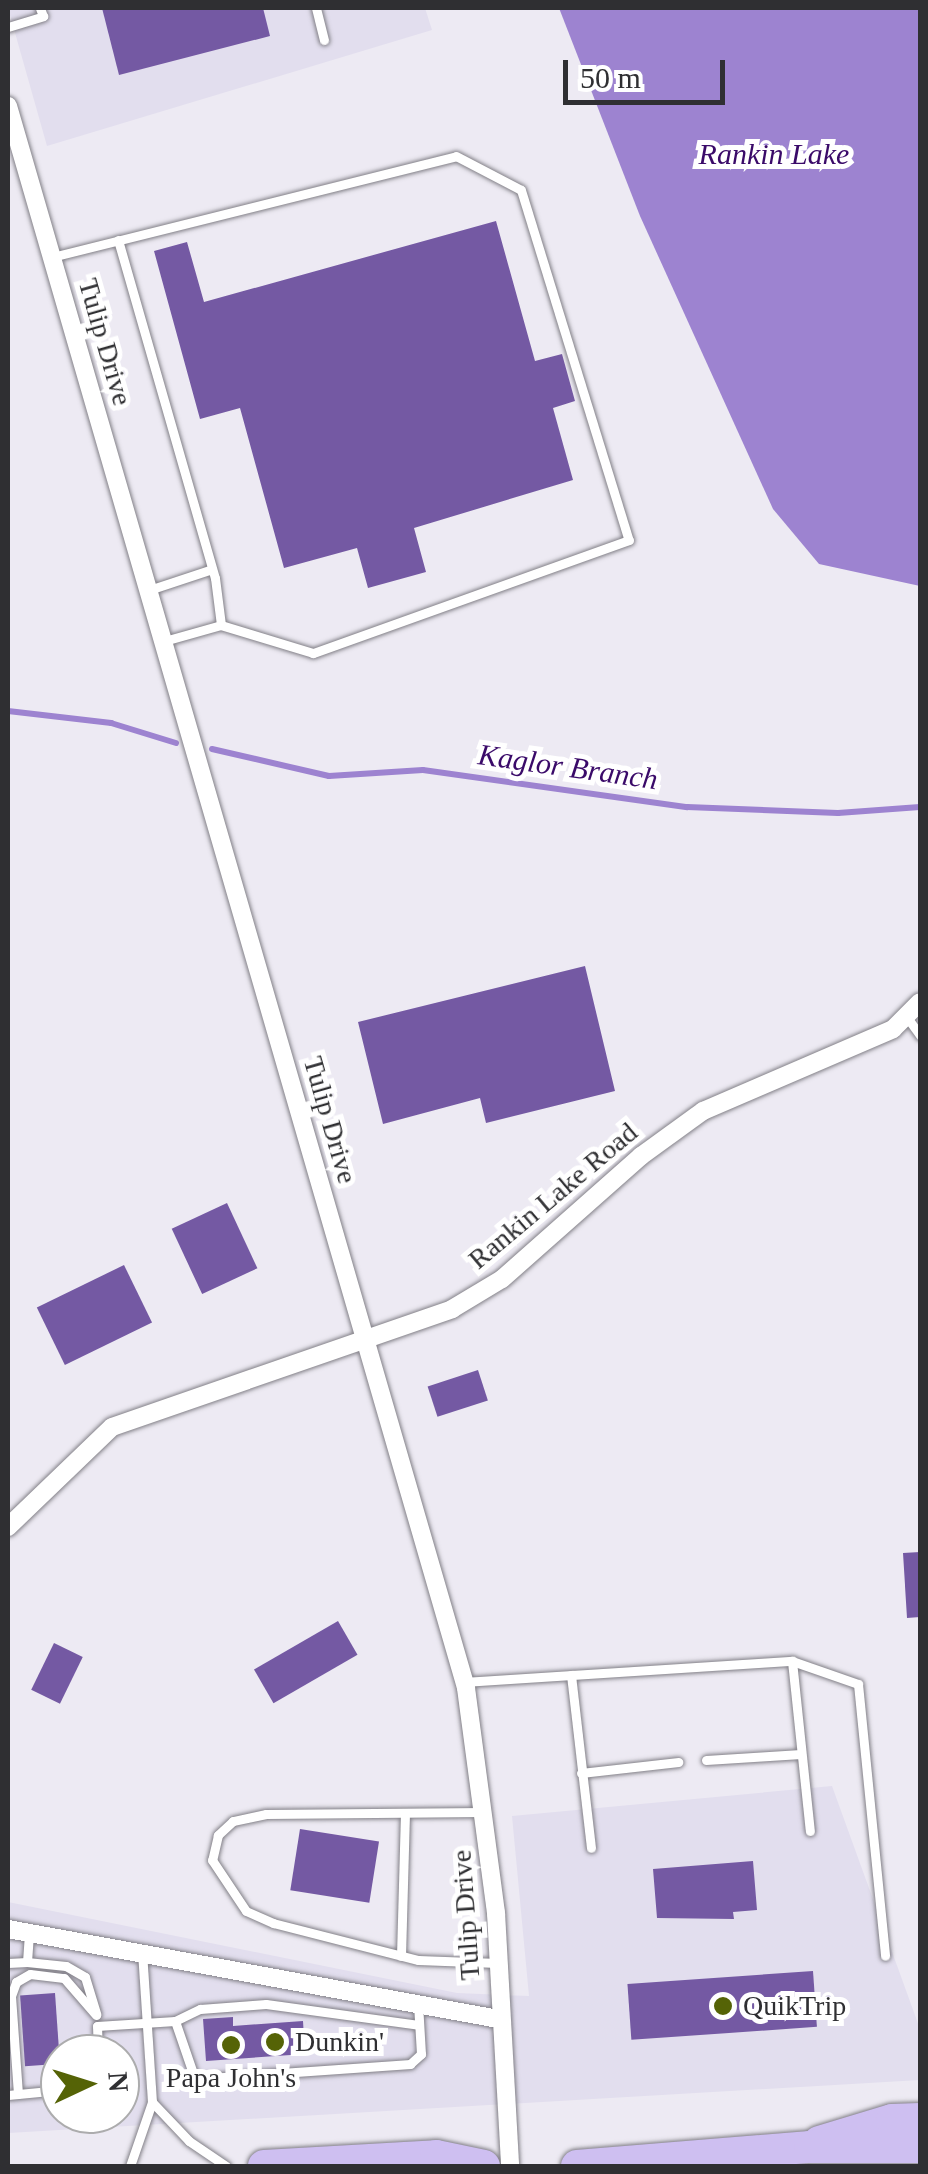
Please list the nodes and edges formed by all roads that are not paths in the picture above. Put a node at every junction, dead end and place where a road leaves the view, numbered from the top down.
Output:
1 (40, 8) edge
2 (316, 8) edge
3 (8, 28) edge
4 (324, 40) dead end
5 (8, 106) edge
6 (118, 240) junction
7 (52, 257) junction
8 (212, 569) junction
9 (149, 590) junction
10 (221, 625) junction
11 (164, 642) junction
12 (920, 1002) edge
13 (916, 1025) edge
14 (364, 1336) junction
15 (8, 1527) edge
16 (792, 1661) junction
17 (571, 1675) junction
18 (464, 1682) junction
19 (801, 1754) junction
20 (706, 1760) dead end
21 (678, 1762) dead end
22 (581, 1773) junction
23 (485, 1812) junction
24 (405, 1817) junction
25 (810, 1831) dead end
26 (590, 1848) dead end
27 (8, 1929) edge
28 (29, 1933) junction
29 (142, 1953) junction
30 (401, 1956) junction
31 (885, 1956) dead end
32 (26, 1962) junction
33 (8, 1963) edge
34 (498, 1963) junction
35 (418, 2004) junction
36 (499, 2019) junction
37 (97, 2021) junction
38 (175, 2021) junction
39 (147, 2024) junction
40 (419, 2026) junction
41 (97, 2034) edge
42 (40, 2092) edge
43 (13, 2094) edge
44 (152, 2102) junction
45 (920, 2119) edge
46 (810, 2147) junction
47 (920, 2147) edge
48 (130, 2166) edge
49 (226, 2166) edge
50 (264, 2166) edge
51 (484, 2166) edge
52 (510, 2166) edge
53 (577, 2166) edge

1 - 3 lane
2 - 4 lane
5 - 7 street, Tulip Drive
6 - 7 lane
6 - 8 lane
6 - 10 lane
7 - 9 street, Tulip Drive
8 - 9 lane
8 - 10 lane
9 - 11 street, Tulip Drive
10 - 11 lane
11 - 14 street, Tulip Drive
12 - 13 street, Rankin Lake Road
13 - 14 street, Rankin Lake Road
14 - 15 street, Rankin Lake Road
14 - 18 street, Tulip Drive
16 - 17 lane
16 - 19 lane
16 - 31 lane
17 - 18 lane
17 - 22 lane
18 - 23 street, Tulip Drive
19 - 20 lane
19 - 25 lane
21 - 22 lane
22 - 26 lane
23 - 24 lane
23 - 34 street, Tulip Drive
24 - 30 lane
24 - 30 lane
27 - 28 street
28 - 29 street
28 - 32 lane
29 - 35 street
29 - 39 lane
30 - 34 lane
32 - 33 lane
32 - 37 lane
34 - 36 street, Tulip Drive
35 - 36 street
35 - 40 lane
36 - 52 street, Tulip Drive
37 - 39 lane
37 - 41 lane
37 - 43 lane
38 - 39 lane
38 - 40 lane
38 - 40 lane
39 - 44 lane
42 - 43 lane
44 - 48 lane
44 - 49 lane
45 - 46 highway
46 - 47 highway
46 - 53 highway
50 - 51 highway

